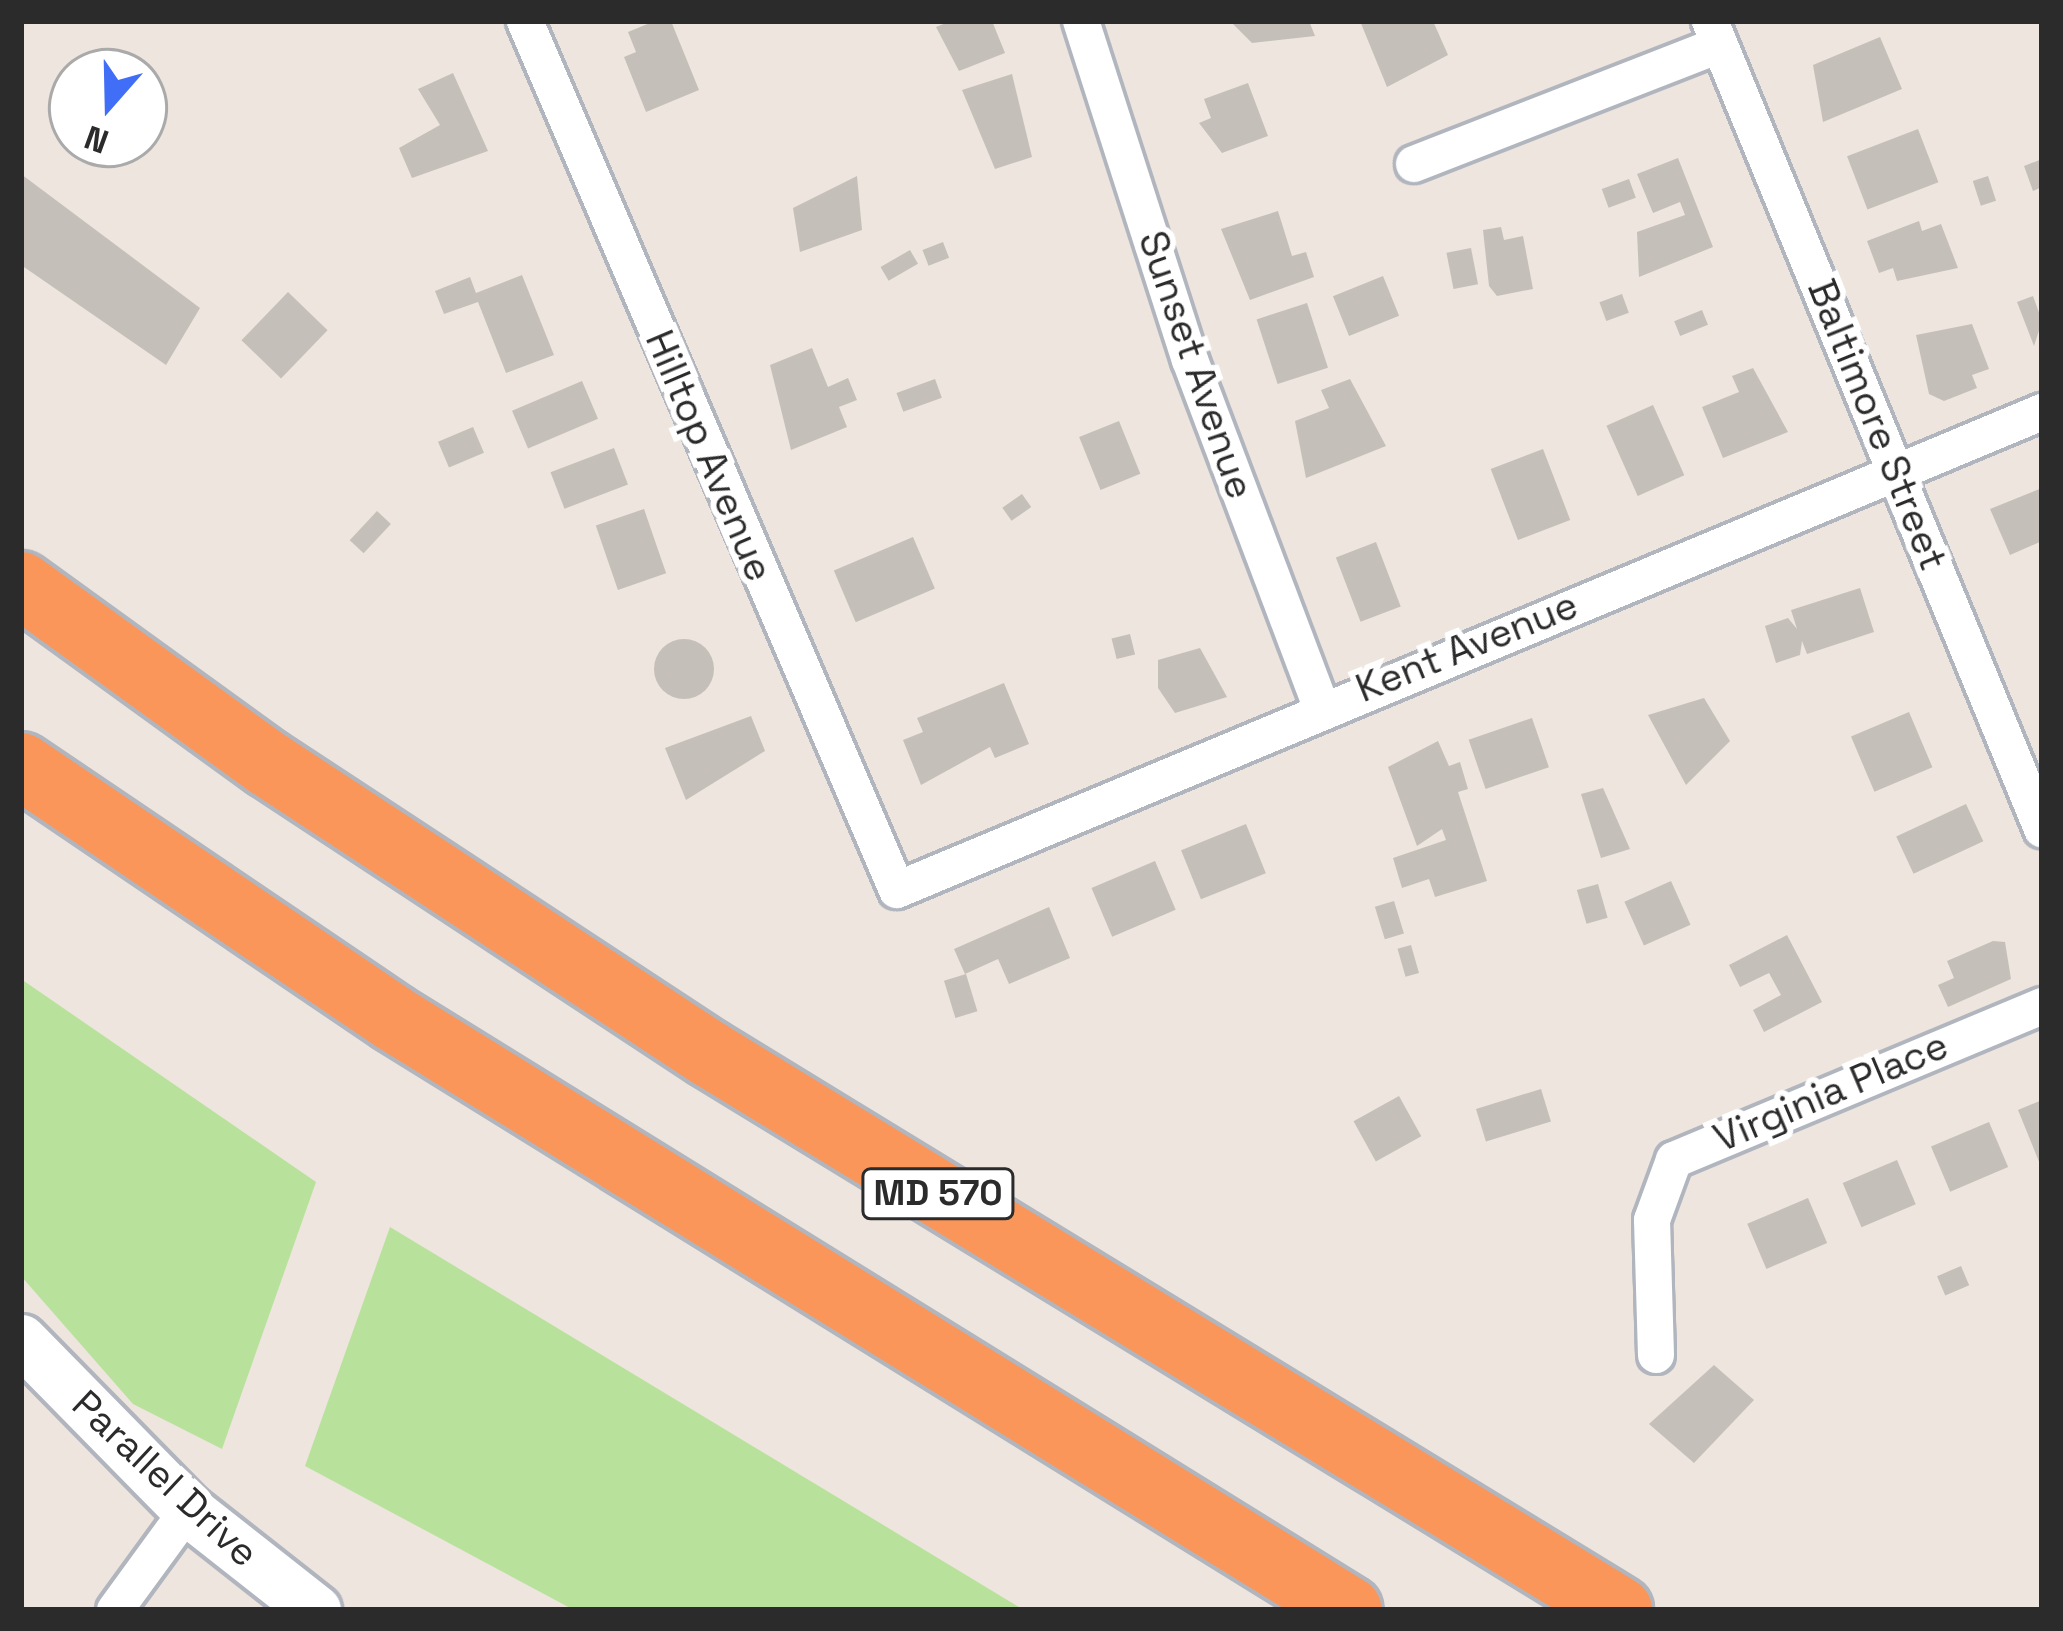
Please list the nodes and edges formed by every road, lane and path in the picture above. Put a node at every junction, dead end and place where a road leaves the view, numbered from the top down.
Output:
1 (525, 21) edge
2 (1081, 21) edge
3 (1715, 33) edge
4 (1414, 164) dead end
5 (2042, 412) edge
6 (1898, 473) junction
7 (21, 585) edge
8 (1321, 706) junction
9 (21, 766) edge
10 (2042, 829) edge
11 (897, 890) joint
12 (2042, 1006) edge
13 (21, 1340) edge
14 (1656, 1355) dead end
15 (188, 1510) junction
16 (115, 1610) edge
17 (315, 1610) edge
18 (1349, 1610) edge
19 (1619, 1610) edge

1 - 11 street, Hilltop Avenue
2 - 8 street, Sunset Avenue
3 - 4 street
3 - 6 street, Baltimore Street
5 - 6 street, Kent Avenue
6 - 8 street, Kent Avenue
6 - 10 street, Baltimore Street
7 - 19 highway, MD 570
8 - 11 street, Kent Avenue
9 - 18 highway
12 - 14 street, Virginia Place
13 - 15 street, Parallel Drive
15 - 16 street
15 - 17 street, Parallel Drive

